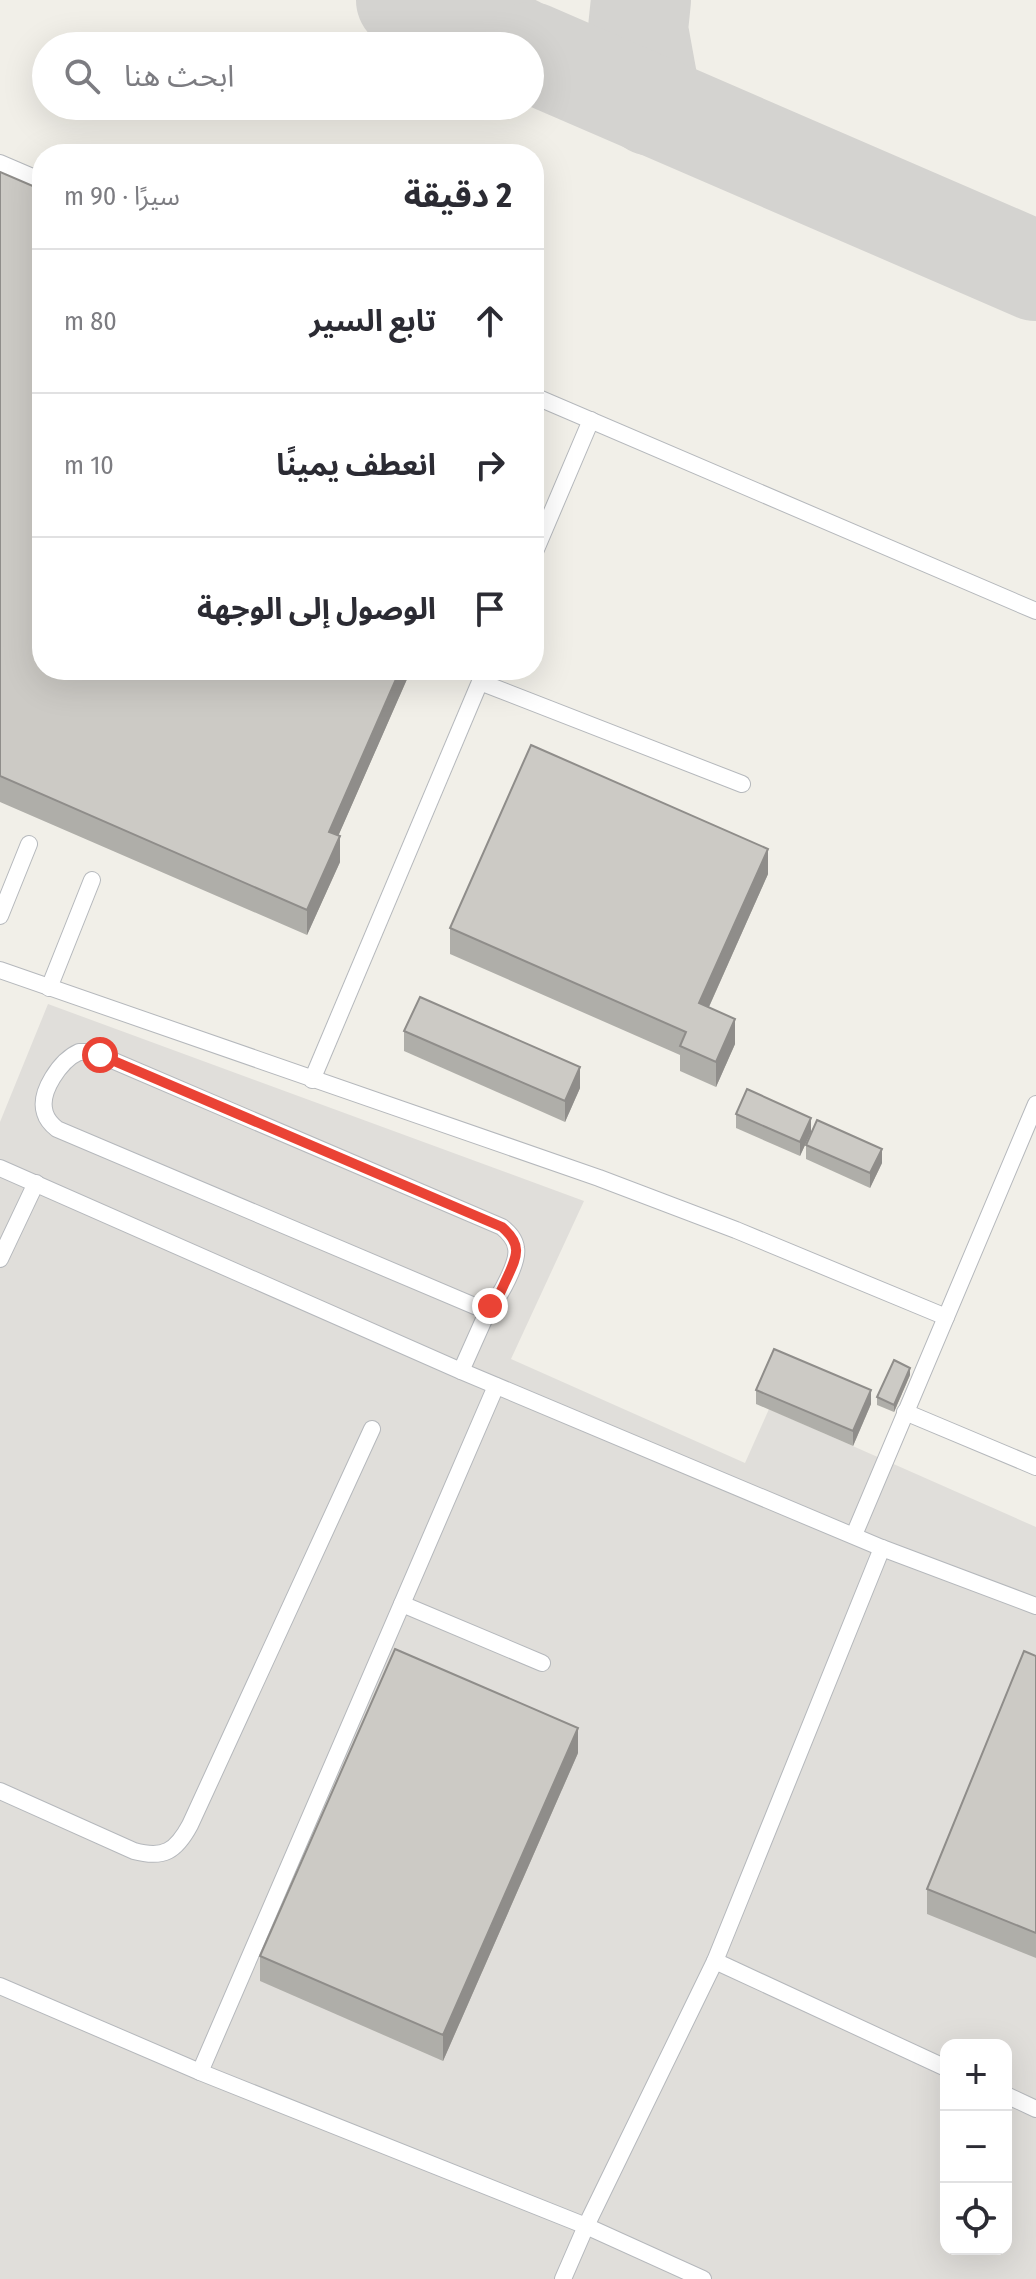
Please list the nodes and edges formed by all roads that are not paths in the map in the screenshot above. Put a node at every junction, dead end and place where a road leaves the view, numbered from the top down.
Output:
1 (0, 163) edge
2 (32, 177) edge
3 (544, 400) edge
4 (591, 420) junction
5 (544, 530) edge
6 (1036, 611) edge
7 (481, 680) edge
8 (493, 680) edge
9 (742, 784) dead end
10 (29, 844) dead end
11 (92, 880) dead end
12 (2, 906) edge
13 (0, 970) edge
14 (49, 988) junction
15 (312, 1080) junction
16 (1036, 1104) edge
17 (0, 1168) edge
18 (36, 1183) junction
19 (0, 1259) edge
20 (490, 1306) junction
21 (946, 1317) junction
22 (461, 1371) junction
23 (496, 1386) junction
24 (905, 1412) junction
25 (372, 1429) dead end
26 (1036, 1467) edge
27 (854, 1535) junction
28 (882, 1548) junction
29 (402, 1604) junction
30 (1036, 1606) edge
31 (542, 1663) dead end
32 (0, 1791) edge
33 (715, 1961) junction
34 (0, 1986) edge
35 (940, 2065) edge
36 (200, 2072) junction
37 (1012, 2098) edge
38 (1036, 2109) edge
39 (586, 2226) junction
40 (563, 2279) edge
41 (703, 2279) edge

1 - 2 lane
3 - 4 lane
4 - 5 lane
4 - 6 lane
7 - 15 lane
8 - 9 lane
10 - 12 lane
11 - 14 lane
13 - 14 lane
14 - 15 lane
15 - 21 lane
16 - 21 lane
17 - 18 lane
18 - 19 lane
18 - 22 lane
20 - 20 lane
20 - 22 lane
21 - 24 lane
22 - 23 lane
23 - 27 lane
23 - 29 lane
24 - 26 lane
24 - 27 lane
25 - 32 lane
27 - 28 lane
28 - 30 lane
28 - 33 lane
29 - 31 lane
29 - 36 lane
33 - 35 lane
33 - 39 lane
34 - 36 lane
36 - 39 lane
37 - 38 lane
39 - 40 lane
39 - 41 lane

